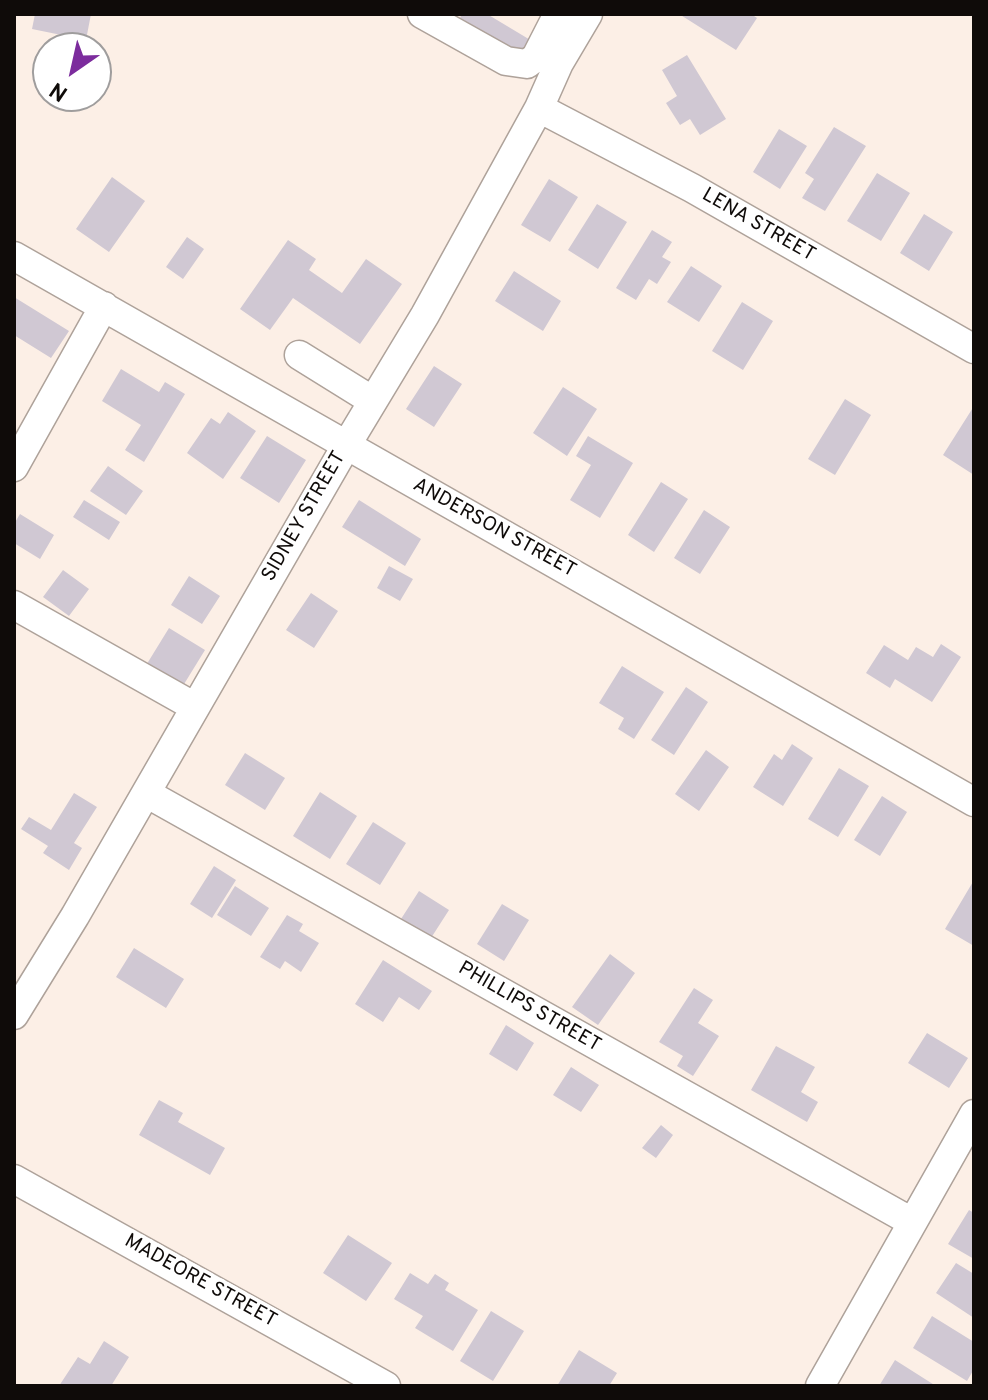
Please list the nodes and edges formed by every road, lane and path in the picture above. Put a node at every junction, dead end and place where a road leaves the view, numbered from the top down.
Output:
1 (422, 14) edge
2 (558, 14) edge
3 (588, 14) edge
4 (539, 108) junction
5 (14, 256) edge
6 (104, 306) junction
7 (974, 349) edge
8 (299, 355) dead end
9 (373, 401) junction
10 (346, 446) junction
11 (14, 467) edge
12 (14, 605) edge
13 (195, 707) junction
14 (146, 793) junction
15 (974, 802) edge
16 (14, 1015) edge
17 (974, 1114) edge
18 (14, 1179) edge
19 (912, 1222) junction
20 (386, 1386) edge
21 (820, 1386) edge

1 - 2 street
3 - 4 street, SIDNEY STREET
4 - 7 street, LENA STREET
4 - 9 street, SIDNEY STREET
5 - 6 street, ANDERSON STREET
6 - 10 street, ANDERSON STREET
6 - 11 street
8 - 9 street
9 - 10 street, SIDNEY STREET
10 - 13 street, SIDNEY STREET
10 - 15 street, ANDERSON STREET
12 - 13 street
13 - 14 street, SIDNEY STREET
14 - 16 street, SIDNEY STREET
14 - 19 street, PHILLIPS STREET
17 - 19 street
18 - 20 street, MADEORE STREET
19 - 21 street

